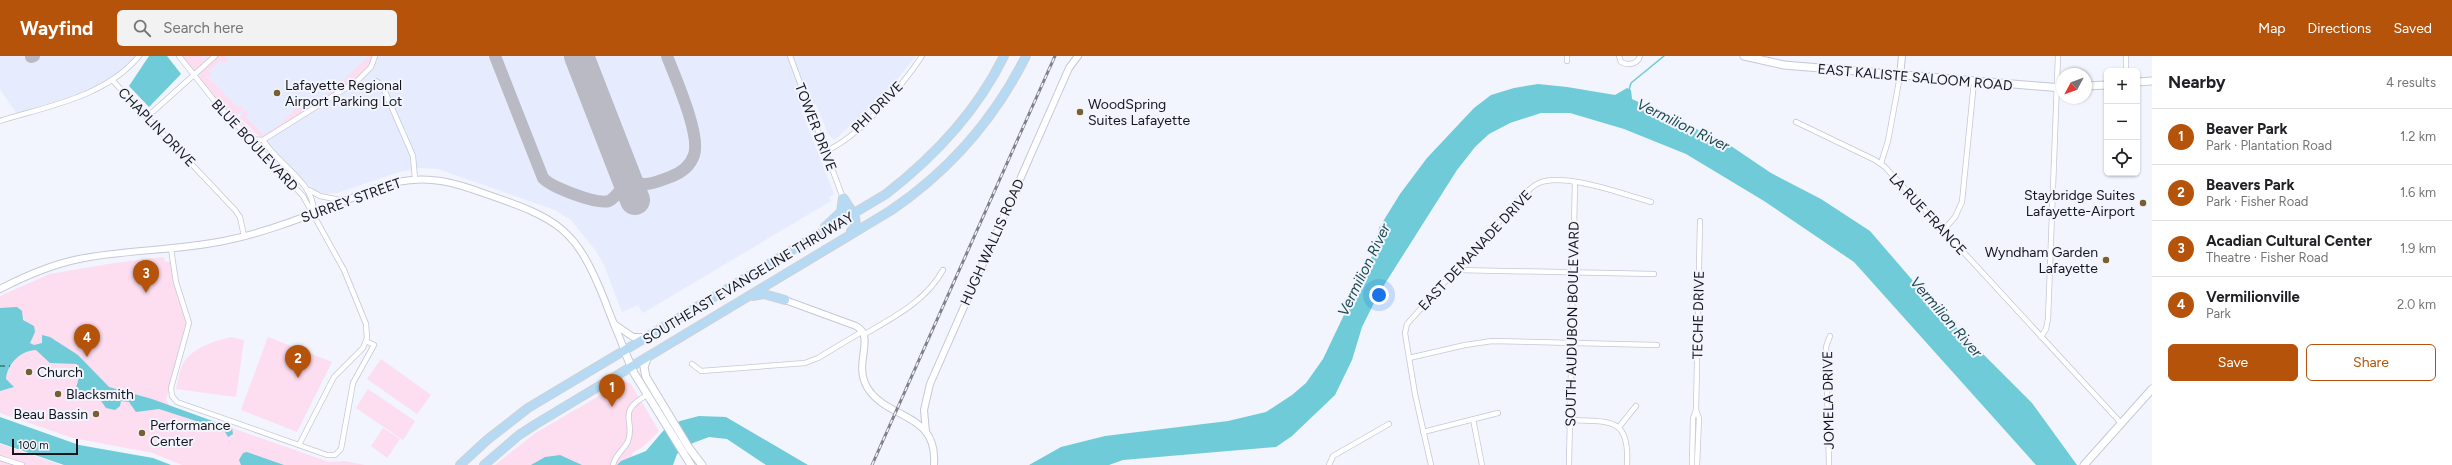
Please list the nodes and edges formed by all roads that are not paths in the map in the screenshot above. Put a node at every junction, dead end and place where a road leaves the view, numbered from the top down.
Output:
1 (139, 56) edge
2 (179, 56) edge
3 (215, 56) edge
4 (375, 56) edge
5 (790, 56) edge
6 (922, 56) edge
7 (1004, 56) edge
8 (1026, 56) edge
9 (1078, 56) edge
10 (1619, 56) edge
11 (1640, 56) edge
12 (1744, 56) edge
13 (1902, 56) edge
14 (2058, 56) edge
15 (2126, 56) edge
16 (2058, 68) edge
17 (2126, 68) edge
18 (193, 76) junction
19 (1900, 76) junction
20 (113, 81) junction
21 (376, 81) dead end
22 (2152, 81) edge
23 (1974, 82) junction
24 (2140, 82) edge
25 (2104, 85) edge
26 (2092, 86) edge
27 (2056, 88) edge
28 (2058, 104) edge
29 (147, 117) junction
30 (0, 121) edge
31 (1796, 122) dead end
32 (250, 139) junction
33 (263, 140) junction
34 (826, 152) junction
35 (1880, 164) junction
36 (415, 179) junction
37 (1575, 182) junction
38 (306, 188) junction
39 (843, 198) junction
40 (345, 201) junction
41 (1652, 202) dead end
42 (314, 213) junction
43 (853, 215) junction
44 (1700, 221) dead end
45 (838, 224) junction
46 (1943, 230) junction
47 (244, 236) junction
48 (842, 238) junction
49 (805, 243) junction
50 (171, 249) junction
51 (944, 270) dead end
52 (1457, 270) junction
53 (1573, 272) junction
54 (1654, 274) dead end
55 (780, 277) junction
56 (0, 289) edge
57 (785, 300) junction
58 (736, 304) junction
59 (613, 323) junction
60 (864, 332) junction
61 (651, 336) junction
62 (1830, 336) dead end
63 (2041, 337) junction
64 (366, 341) junction
65 (1572, 343) junction
66 (1657, 345) dead end
67 (625, 352) junction
68 (648, 356) junction
69 (1409, 358) junction
70 (692, 364) dead end
71 (630, 366) junction
72 (2152, 389) edge
73 (647, 395) junction
74 (1636, 406) dead end
75 (924, 409) junction
76 (1696, 410) junction
77 (1498, 413) dead end
78 (911, 418) junction
79 (1473, 419) junction
80 (1570, 420) junction
81 (2121, 423) junction
82 (1389, 424) dead end
83 (1619, 428) junction
84 (926, 432) junction
85 (1424, 432) junction
86 (299, 445) junction
87 (0, 458) edge
88 (22, 465) edge
89 (460, 465) edge
90 (484, 465) edge
91 (613, 465) edge
92 (691, 465) edge
93 (701, 465) edge
94 (934, 465) edge
95 (1329, 465) edge
96 (1431, 465) edge
97 (1482, 465) edge
98 (1569, 465) edge
99 (1628, 465) edge
100 (1692, 465) edge
101 (1698, 465) edge
102 (1829, 465) edge
103 (2084, 465) edge

1 - 20 street
2 - 18 street, BLUE BOULEVARD
3 - 18 street
4 - 33 street
5 - 34 street, TOWER DRIVE
6 - 34 street, PHI DRIVE
7 - 43 highway, SOUTHEAST EVANGELINE THRUWAY
8 - 48 highway
9 - 75 street, HUGH WALLIS ROAD
10 - 11 street
12 - 19 main road, EAST KALISTE SALOOM ROAD
13 - 19 street
14 - 16 street
15 - 17 street
18 - 29 street
18 - 32 street, BLUE BOULEVARD
19 - 23 main road, EAST KALISTE SALOOM ROAD
19 - 35 street
20 - 29 street, CHAPLIN DRIVE
20 - 30 street, CHAPLIN DRIVE
21 - 36 street
22 - 24 main road
23 - 27 main road, EAST KALISTE SALOOM ROAD
23 - 46 street
25 - 26 main road
28 - 63 street
29 - 47 street, CHAPLIN DRIVE
31 - 35 street, LA RUE FRANCE
32 - 33 street
32 - 42 street, BLUE BOULEVARD
33 - 38 street, BLUE BOULEVARD
34 - 39 street, TOWER DRIVE
35 - 46 street, LA RUE FRANCE
36 - 40 street, SURREY STREET
36 - 59 street, SURREY STREET
37 - 41 street, EAST DEMANADE DRIVE
37 - 52 street, EAST DEMANADE DRIVE
37 - 53 street, SOUTH AUDUBON BOULEVARD
38 - 40 street, BLUE BOULEVARD
38 - 42 street, BLUE BOULEVARD
39 - 43 highway
39 - 49 highway
40 - 42 street, SURREY STREET
42 - 47 street, SURREY STREET
42 - 64 street
43 - 45 highway, SOUTHEAST EVANGELINE THRUWAY
43 - 48 highway
44 - 76 street, TECHE DRIVE
45 - 48 highway
45 - 49 highway, SOUTHEAST EVANGELINE THRUWAY
46 - 63 street, LA RUE FRANCE
47 - 50 street, SURREY STREET
48 - 55 highway
49 - 61 highway, SOUTHEAST EVANGELINE THRUWAY
50 - 56 street, SURREY STREET
50 - 86 street
51 - 60 street
52 - 53 street
52 - 69 street, EAST DEMANADE DRIVE
53 - 54 street
53 - 65 street, SOUTH AUDUBON BOULEVARD
55 - 57 highway
55 - 58 highway
57 - 58 highway
57 - 60 street
58 - 68 highway, SOUTHEAST EVANGELINE THRUWAY
59 - 61 street
59 - 67 street, SURREY STREET
60 - 70 street
60 - 78 street
61 - 67 highway, SOUTHEAST EVANGELINE THRUWAY
62 - 102 street, JOMELA DRIVE
63 - 81 street, LA RUE FRANCE
64 - 86 street
64 - 86 street
65 - 66 street
65 - 69 street
65 - 80 street, SOUTH AUDUBON BOULEVARD
67 - 71 main road
67 - 89 highway, SOUTHEAST EVANGELINE THRUWAY
68 - 71 highway, SOUTHEAST EVANGELINE THRUWAY
68 - 93 main road
69 - 85 street, EAST DEMANADE DRIVE
71 - 73 main road
71 - 90 highway, SOUTHEAST EVANGELINE THRUWAY
72 - 81 main road
73 - 91 street
73 - 92 main road
74 - 83 street
75 - 78 street
75 - 84 street, HUGH WALLIS ROAD
76 - 100 street, TECHE DRIVE
76 - 101 street, TECHE DRIVE
77 - 79 street
78 - 84 street
79 - 85 street
79 - 97 street
80 - 83 street
80 - 98 street, SOUTH AUDUBON BOULEVARD
81 - 103 main road
82 - 95 street
83 - 99 street
84 - 94 street
85 - 96 street, EAST DEMANADE DRIVE
87 - 88 street

